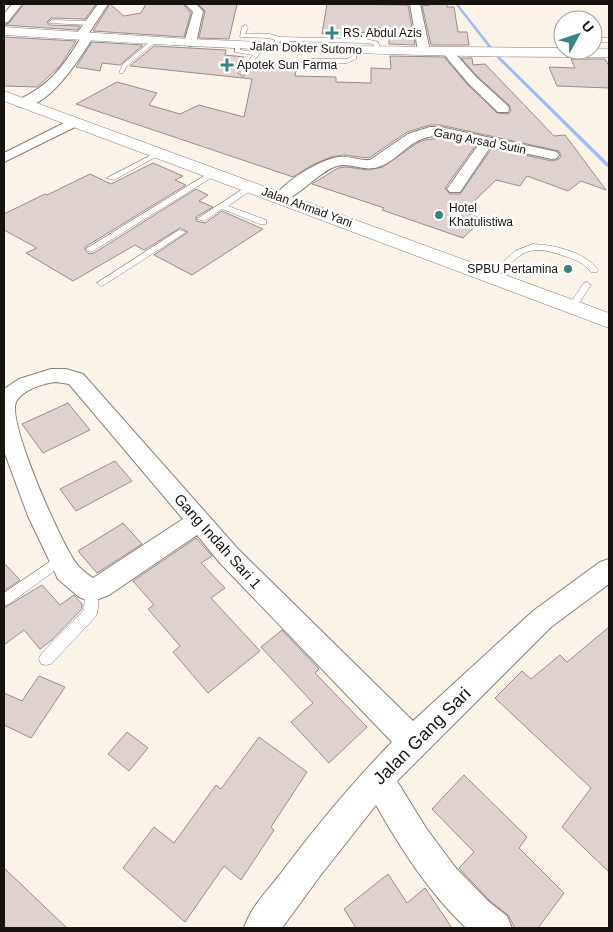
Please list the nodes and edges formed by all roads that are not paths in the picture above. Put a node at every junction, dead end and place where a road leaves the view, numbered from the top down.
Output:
1 (17, 4) edge
2 (103, 4) edge
3 (190, 4) edge
4 (415, 4) edge
5 (4, 20) edge
6 (51, 22) dead end
7 (245, 26) dead end
8 (4, 32) edge
9 (86, 32) junction
10 (154, 41) junction
11 (190, 43) junction
12 (269, 47) junction
13 (354, 50) junction
14 (378, 51) junction
15 (553, 51) edge
16 (424, 52) junction
17 (448, 52) junction
18 (309, 61) dead end
19 (121, 72) dead end
20 (242, 73) dead end
21 (4, 96) edge
22 (23, 103) junction
23 (504, 108) dead end
24 (74, 122) junction
25 (488, 141) junction
26 (159, 153) junction
27 (552, 154) dead end
28 (4, 158) edge
29 (215, 173) junction
30 (111, 178) dead end
31 (252, 187) junction
32 (455, 189) dead end
33 (281, 198) junction
34 (222, 206) junction
35 (201, 219) dead end
36 (263, 222) dead end
37 (182, 232) dead end
38 (90, 250) dead end
39 (594, 270) dead end
40 (493, 276) junction
41 (101, 284) dead end
42 (587, 284) dead end
43 (572, 307) junction
44 (609, 321) edge
45 (10, 384) edge
46 (199, 521) junction
47 (61, 559) junction
48 (609, 570) edge
49 (91, 591) junction
50 (4, 600) edge
51 (46, 659) dead end
52 (413, 742) junction
53 (378, 778) junction
54 (261, 928) edge
55 (494, 928) edge

1 - 5 street
2 - 9 street
3 - 11 street
4 - 16 street
6 - 9 lane
7 - 12 lane
8 - 9 street, Jalan Dokter Sutomo
9 - 10 street, Jalan Dokter Sutomo
9 - 22 street
10 - 11 street, Jalan Dokter Sutomo
10 - 19 lane
11 - 12 street, Jalan Dokter Sutomo
12 - 13 street, Jalan Dokter Sutomo
12 - 14 lane
12 - 20 lane
13 - 14 street, Jalan Dokter Sutomo
13 - 18 lane
14 - 16 street, Jalan Dokter Sutomo
15 - 17 street, Jalan Dokter Sutomo
16 - 17 street, Jalan Dokter Sutomo
17 - 23 street
21 - 22 street, Jalan Ahmad Yani
22 - 24 street, Jalan Ahmad Yani
24 - 26 street, Jalan Ahmad Yani
24 - 28 street
25 - 27 street, Gang Arsad Sutin
25 - 32 street
25 - 33 street, Gang Arsad Sutin
26 - 29 street, Jalan Ahmad Yani
26 - 30 lane
29 - 31 street, Jalan Ahmad Yani
29 - 38 lane
31 - 33 street, Jalan Ahmad Yani
31 - 34 lane
33 - 40 street, Jalan Ahmad Yani
34 - 35 lane
34 - 36 lane
37 - 41 lane
39 - 40 lane
40 - 43 street, Jalan Ahmad Yani
42 - 43 lane
43 - 44 street, Jalan Ahmad Yani
45 - 46 street, Gang Indah Sari 1
45 - 47 street
46 - 49 street
46 - 52 street, Gang Indah Sari 1
47 - 49 street
47 - 50 lane
48 - 52 street, Jalan Gang Sari
49 - 51 lane
52 - 53 street, Jalan Gang Sari
53 - 54 street, Jalan Gang Sari
53 - 55 street

